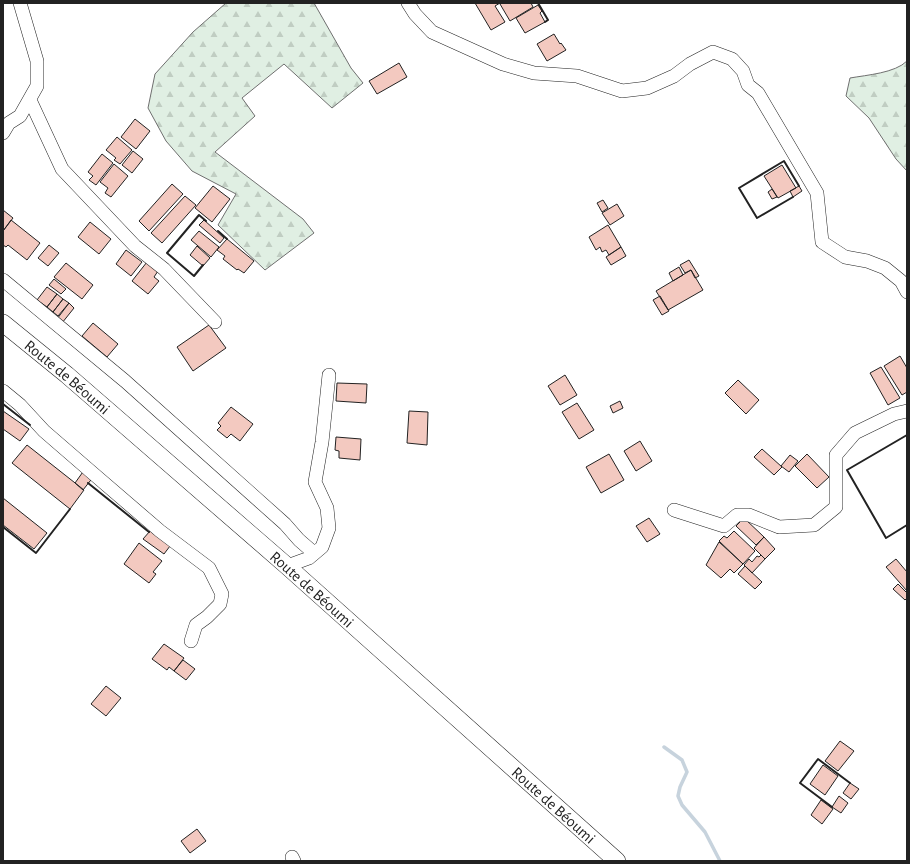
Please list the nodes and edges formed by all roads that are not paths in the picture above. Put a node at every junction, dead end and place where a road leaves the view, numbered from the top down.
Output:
1 (20, 3) edge
2 (408, 3) edge
3 (30, 100) junction
4 (3, 133) edge
5 (3, 280) edge
6 (907, 292) edge
7 (215, 322) dead end
8 (3, 323) edge
9 (329, 375) dead end
10 (3, 391) edge
11 (907, 411) edge
12 (674, 510) dead end
13 (314, 553) junction
14 (287, 566) junction
15 (191, 642) dead end
16 (617, 861) edge

1 - 3 street
2 - 6 street
3 - 4 street
3 - 7 street
5 - 13 street
8 - 14 main road, Route de Béoumi
9 - 13 street
10 - 15 street
11 - 12 street
13 - 14 street
14 - 16 main road, Route de Béoumi

